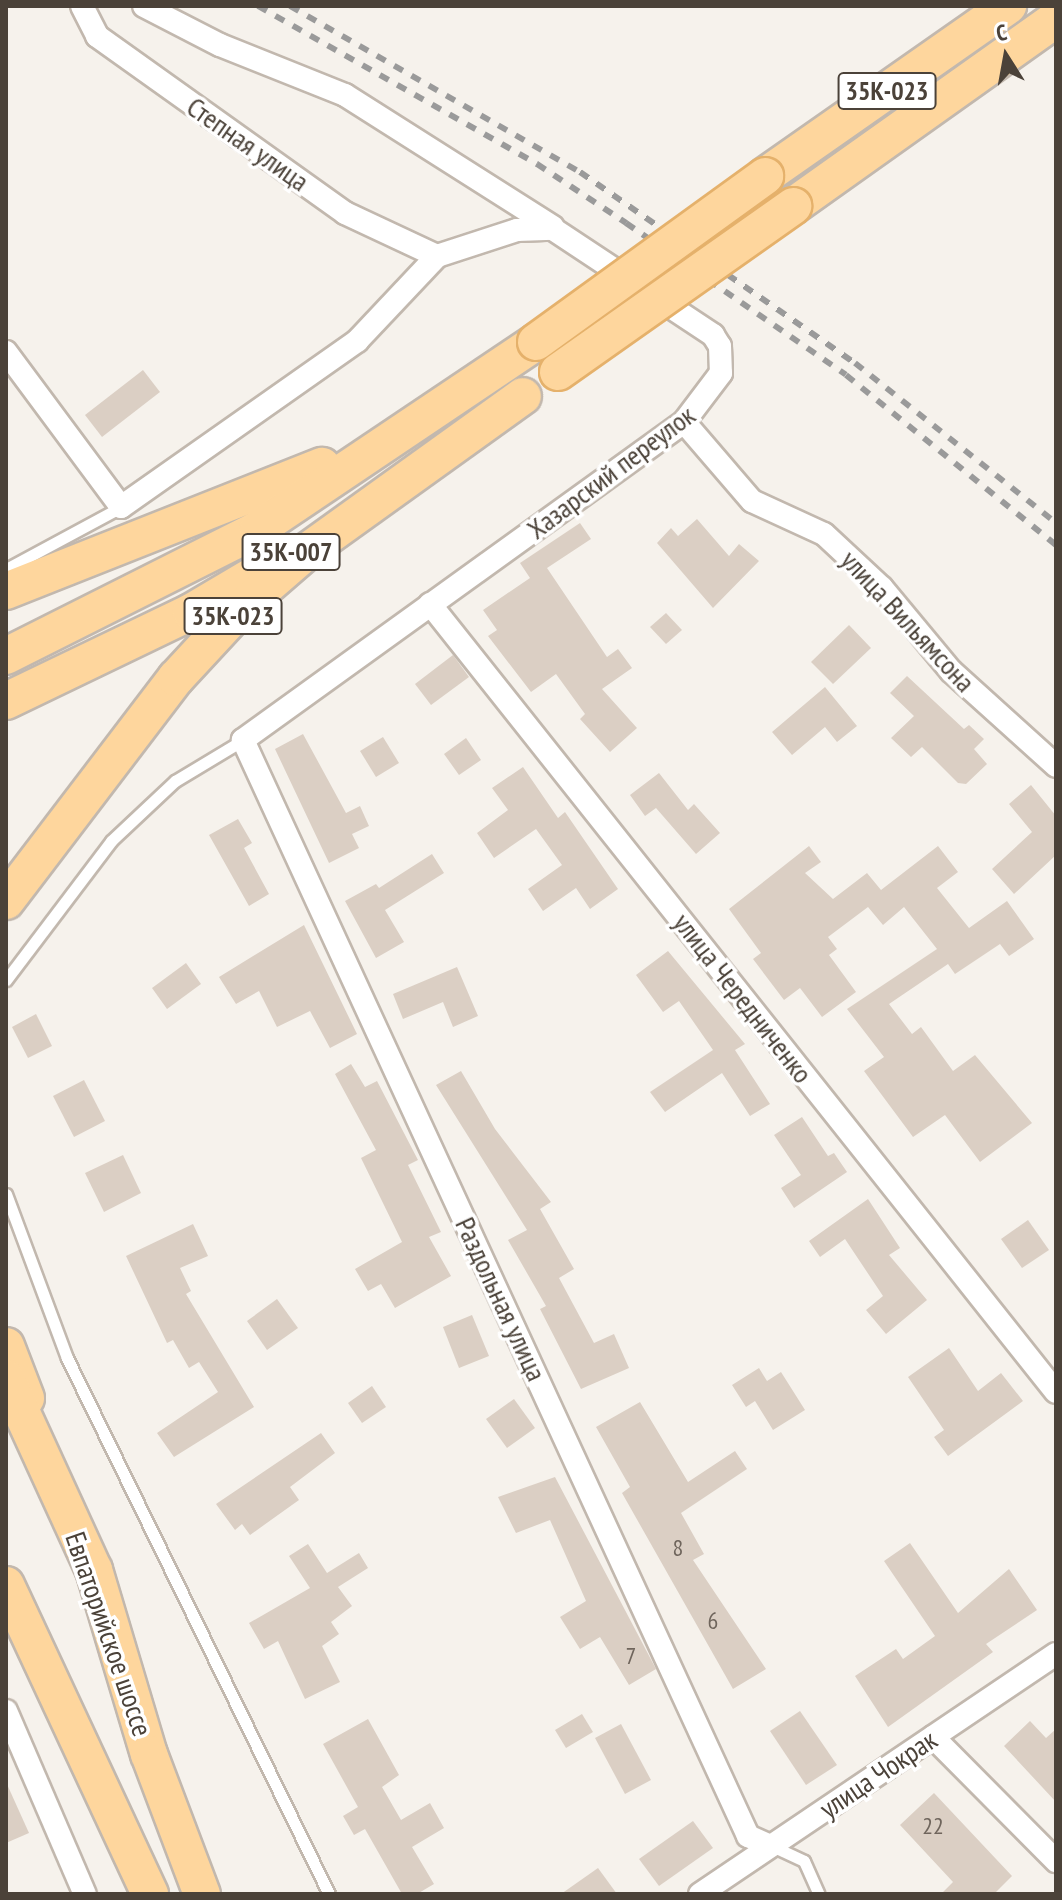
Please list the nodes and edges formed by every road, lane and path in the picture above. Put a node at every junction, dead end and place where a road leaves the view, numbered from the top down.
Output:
1 (82, 6) edge
2 (144, 6) edge
3 (1008, 6) edge
4 (1056, 19) edge
5 (1056, 48) edge
6 (893, 132) junction
7 (569, 237) junction
8 (437, 256) junction
9 (6, 352) edge
10 (496, 372) junction
11 (558, 372) joint
12 (523, 396) junction
13 (684, 422) junction
14 (331, 462) junction
15 (121, 507) junction
16 (6, 569) edge
17 (6, 591) edge
18 (430, 604) junction
19 (6, 636) edge
20 (6, 656) edge
21 (6, 701) edge
22 (243, 740) junction
23 (1056, 766) edge
24 (6, 901) edge
25 (6, 980) edge
26 (6, 1194) edge
27 (6, 1346) edge
28 (6, 1378) edge
29 (1056, 1392) edge
30 (94, 1570) junction
31 (6, 1585) edge
32 (1056, 1654) edge
33 (6, 1711) edge
34 (933, 1737) junction
35 (770, 1846) junction
36 (1056, 1861) edge
37 (85, 1894) edge
38 (150, 1894) edge
39 (202, 1894) edge
40 (329, 1894) edge
41 (700, 1894) edge
42 (819, 1894) edge

1 - 8 street, Степная улица
2 - 7 street
3 - 10 main road, 35К-023, bridge
4 - 6 main road, 35К-023
5 - 6 main road
6 - 11 main road, 35К-023, bridge
7 - 8 street, Хазарский переулок
7 - 13 street, Хазарский переулок
8 - 15 street
9 - 15 street
10 - 14 main road
10 - 20 main road, 35К-023
11 - 12 main road, 35К-007
12 - 21 main road, 35К-007
12 - 24 main road, 35К-023
13 - 18 street, Хазарский переулок
13 - 23 street, улица Вильямсона
14 - 17 main road
14 - 19 main road
15 - 16 lane
18 - 22 street, Хазарский переулок
18 - 29 street, улица Чередниченко
22 - 25 lane
22 - 35 street, Раздольная улица
26 - 40 lane
27 - 30 main road
28 - 30 main road, Евпаторийское шоссе
30 - 39 main road, Евпаторийское шоссе
31 - 38 main road
32 - 34 street, улица Чокрак
33 - 37 street
34 - 35 street, улица Чокрак
34 - 36 street
35 - 41 street, улица Чокрак
35 - 42 lane

